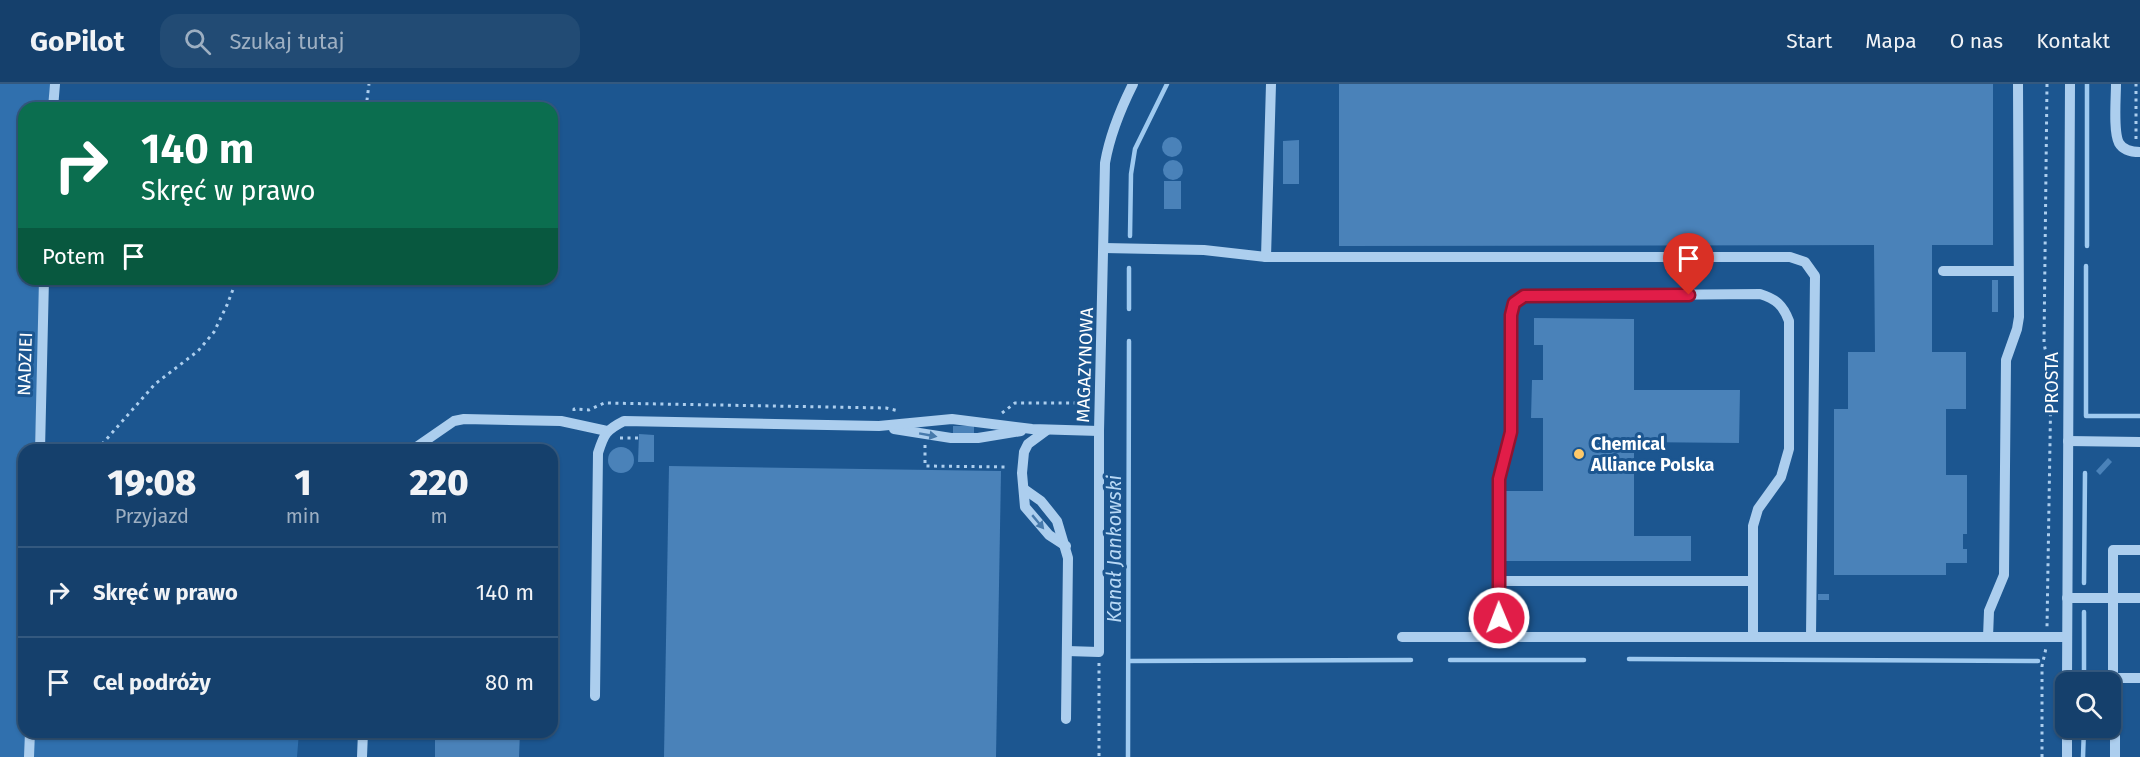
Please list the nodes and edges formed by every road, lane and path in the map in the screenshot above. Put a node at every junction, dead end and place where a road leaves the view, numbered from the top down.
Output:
1 (55, 84) edge
2 (369, 84) edge
3 (1133, 84) edge
4 (1270, 84) edge
5 (2018, 84) edge
6 (2047, 84) edge
7 (2070, 84) edge
8 (2116, 84) edge
9 (2136, 84) edge
10 (54, 102) edge
11 (367, 102) edge
12 (2140, 143) edge
13 (2140, 152) edge
14 (1104, 248) junction
15 (1266, 257) junction
16 (2018, 270) junction
17 (1943, 271) dead end
18 (44, 285) edge
19 (235, 285) edge
20 (1090, 395) dead end
21 (902, 411) dead end
22 (1002, 413) dead end
23 (573, 423) junction
24 (879, 426) junction
25 (1032, 429) junction
26 (1047, 430) junction
27 (607, 431) junction
28 (1099, 431) junction
29 (2068, 441) junction
30 (2140, 442) edge
31 (925, 443) dead end
32 (40, 444) edge
33 (102, 444) edge
34 (421, 444) edge
35 (1008, 467) dead end
36 (1024, 489) junction
37 (1066, 546) junction
38 (2140, 550) edge
39 (1498, 581) junction
40 (1753, 581) junction
41 (2067, 598) junction
42 (2113, 598) junction
43 (2140, 598) edge
44 (1402, 637) dead end
45 (1499, 637) junction
46 (1753, 637) junction
47 (1811, 637) junction
48 (1988, 637) junction
49 (2046, 637) junction
50 (2067, 637) junction
51 (1067, 651) junction
52 (1099, 652) junction
53 (2067, 672) edge
54 (2140, 678) edge
55 (595, 696) dead end
56 (1066, 719) dead end
57 (30, 738) edge
58 (363, 738) edge
59 (2067, 738) edge
60 (2115, 738) edge
61 (29, 757) edge
62 (362, 757) edge
63 (1099, 757) edge
64 (2042, 757) edge
65 (2067, 757) edge
66 (2115, 757) edge

1 - 10 street
2 - 11 path
3 - 14 street, MAGAZYNOWA
4 - 15 street
5 - 16 street
6 - 49 path
7 - 29 street, PROSTA
8 - 13 street
9 - 12 path
14 - 15 street
14 - 28 street, MAGAZYNOWA
15 - 47 street
16 - 17 street
16 - 48 street
18 - 32 street, NADZIEI
19 - 33 path
20 - 22 path
21 - 23 path
23 - 27 street
23 - 34 street
24 - 25 street
24 -> 25 street
24 - 27 street
25 - 26 street
26 - 28 street
26 - 36 street
27 - 55 street
28 - 52 street, MAGAZYNOWA
29 - 30 street
29 - 41 street, PROSTA
31 - 35 path
36 - 37 street
36 -> 37 street
37 - 51 street
38 - 42 street
39 - 40 street
39 - 40 street
39 - 45 street
40 - 46 street
41 - 42 street
41 - 50 street, PROSTA
42 - 43 street
42 - 54 street
44 - 45 street
45 - 46 street
46 - 47 street
47 - 48 street
48 - 49 street
49 - 50 street
49 - 64 path
50 - 53 street, PROSTA
51 - 52 street
51 - 56 street
52 - 63 path
57 - 61 street
58 - 62 street
59 - 65 street
60 - 66 street

